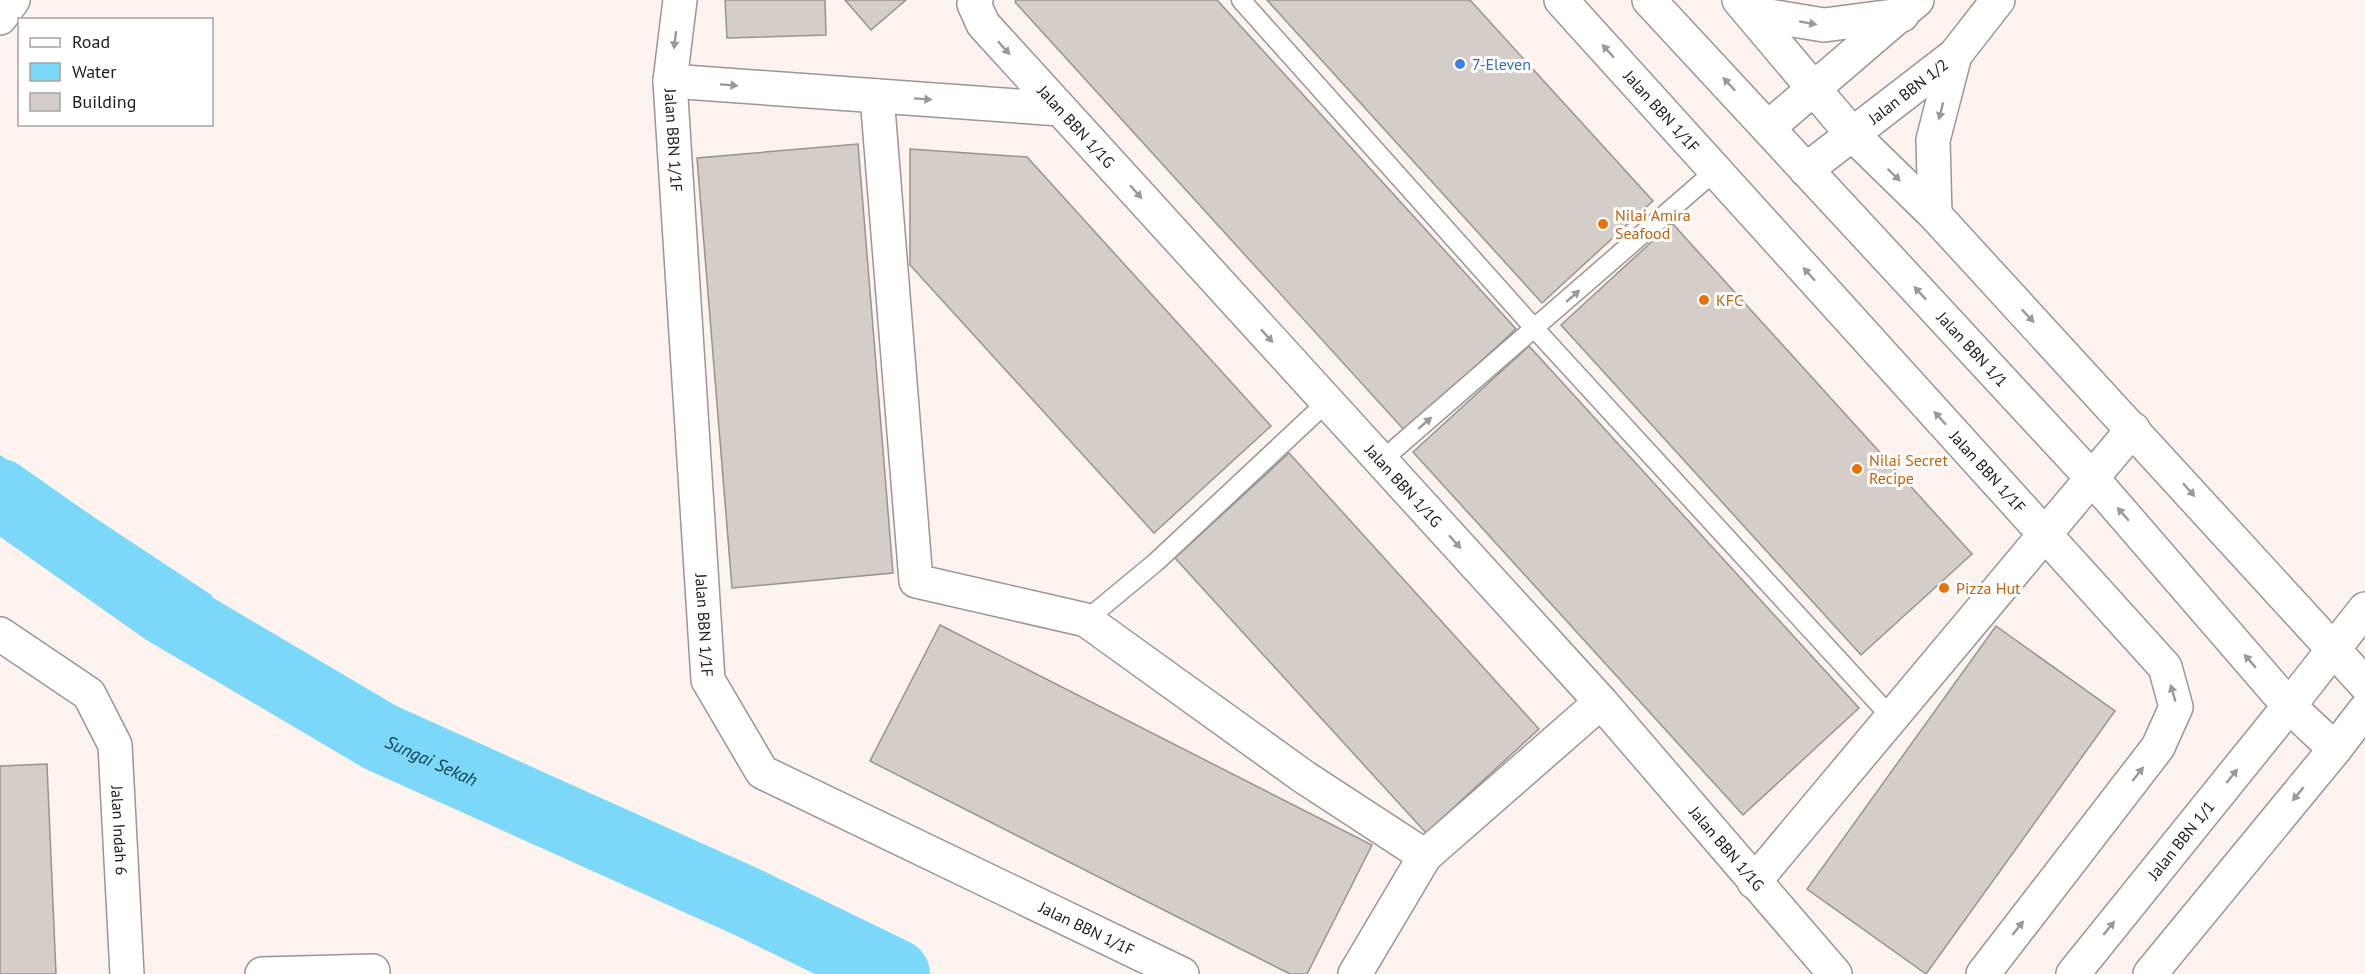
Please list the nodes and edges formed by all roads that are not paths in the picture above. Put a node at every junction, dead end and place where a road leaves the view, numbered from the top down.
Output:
1 (13, 0) edge
2 (680, 0) edge
3 (976, 0) edge
4 (1241, 0) edge
5 (1562, 0) edge
6 (1649, 0) edge
7 (1998, 0) edge
8 (1745, 6) edge
9 (1909, 7) edge
10 (0, 18) edge
11 (1955, 55) junction
12 (670, 81) junction
13 (1813, 87) junction
14 (877, 96) junction
15 (1060, 109) junction
16 (1769, 127) junction
17 (1852, 134) junction
18 (1806, 170) junction
19 (1715, 171) junction
20 (1935, 215) junction
21 (1535, 329) junction
22 (1327, 402) junction
23 (2133, 429) junction
24 (1381, 461) junction
25 (2092, 478) junction
26 (2044, 534) junction
27 (2365, 609) edge
28 (1086, 620) junction
29 (0, 634) edge
30 (2332, 651) junction
31 (2365, 684) edge
32 (1601, 702) junction
33 (2289, 705) junction
34 (2365, 710) edge
35 (1891, 717) junction
36 (2335, 748) junction
37 (1425, 855) junction
38 (1754, 882) junction
39 (373, 971) dead end
40 (127, 974) edge
41 (262, 974) edge
42 (1182, 974) edge
43 (1355, 974) edge
44 (1835, 974) edge
45 (1983, 974) edge
46 (2073, 974) edge
47 (2150, 974) edge

1 - 10 street
2 -> 12 street, Jalan BBN 1/1F
3 -> 15 street, Jalan BBN 1/1G
4 - 21 lane
19 -> 5 street, Jalan BBN 1/1F
16 -> 6 street, Jalan BBN 1/1
7 - 11 street, Jalan BBN 1/2
8 -> 9 street
8 - 13 street
9 - 13 street
11 - 17 street, Jalan BBN 1/2
11 -> 20 street
12 -> 14 street
12 - 42 street, Jalan BBN 1/1F
13 - 16 street
13 - 17 street
14 -> 15 street
14 - 28 street
15 -> 22 street, Jalan BBN 1/1G
16 - 18 street, Jalan BBN 1/1
17 - 18 street, Jalan BBN 1/2
17 -> 20 street
25 -> 18 street, Jalan BBN 1/1
21 -> 19 lane
26 -> 19 street, Jalan BBN 1/1F
20 -> 23 street
24 -> 21 lane
21 - 35 lane
22 - 24 street, Jalan BBN 1/1G
22 - 28 lane
23 - 25 street
23 -> 30 street
24 -> 32 street, Jalan BBN 1/1G
25 - 26 street
33 -> 25 street, Jalan BBN 1/1
26 - 35 street
45 -> 26 street, Jalan BBN 1/1F
27 - 30 street, Jalan BBN 1/1
28 - 37 street
29 - 40 street, Jalan Indah 6
30 - 31 street
30 - 33 street, Jalan BBN 1/1
32 - 37 street
32 - 38 street, Jalan BBN 1/1G
33 - 36 street, Jalan BBN 1/1
46 -> 33 street, Jalan BBN 1/1
34 - 36 street
35 - 38 street
36 -> 47 street
37 - 43 street
38 - 44 street, Jalan BBN 1/1G
39 - 41 street

